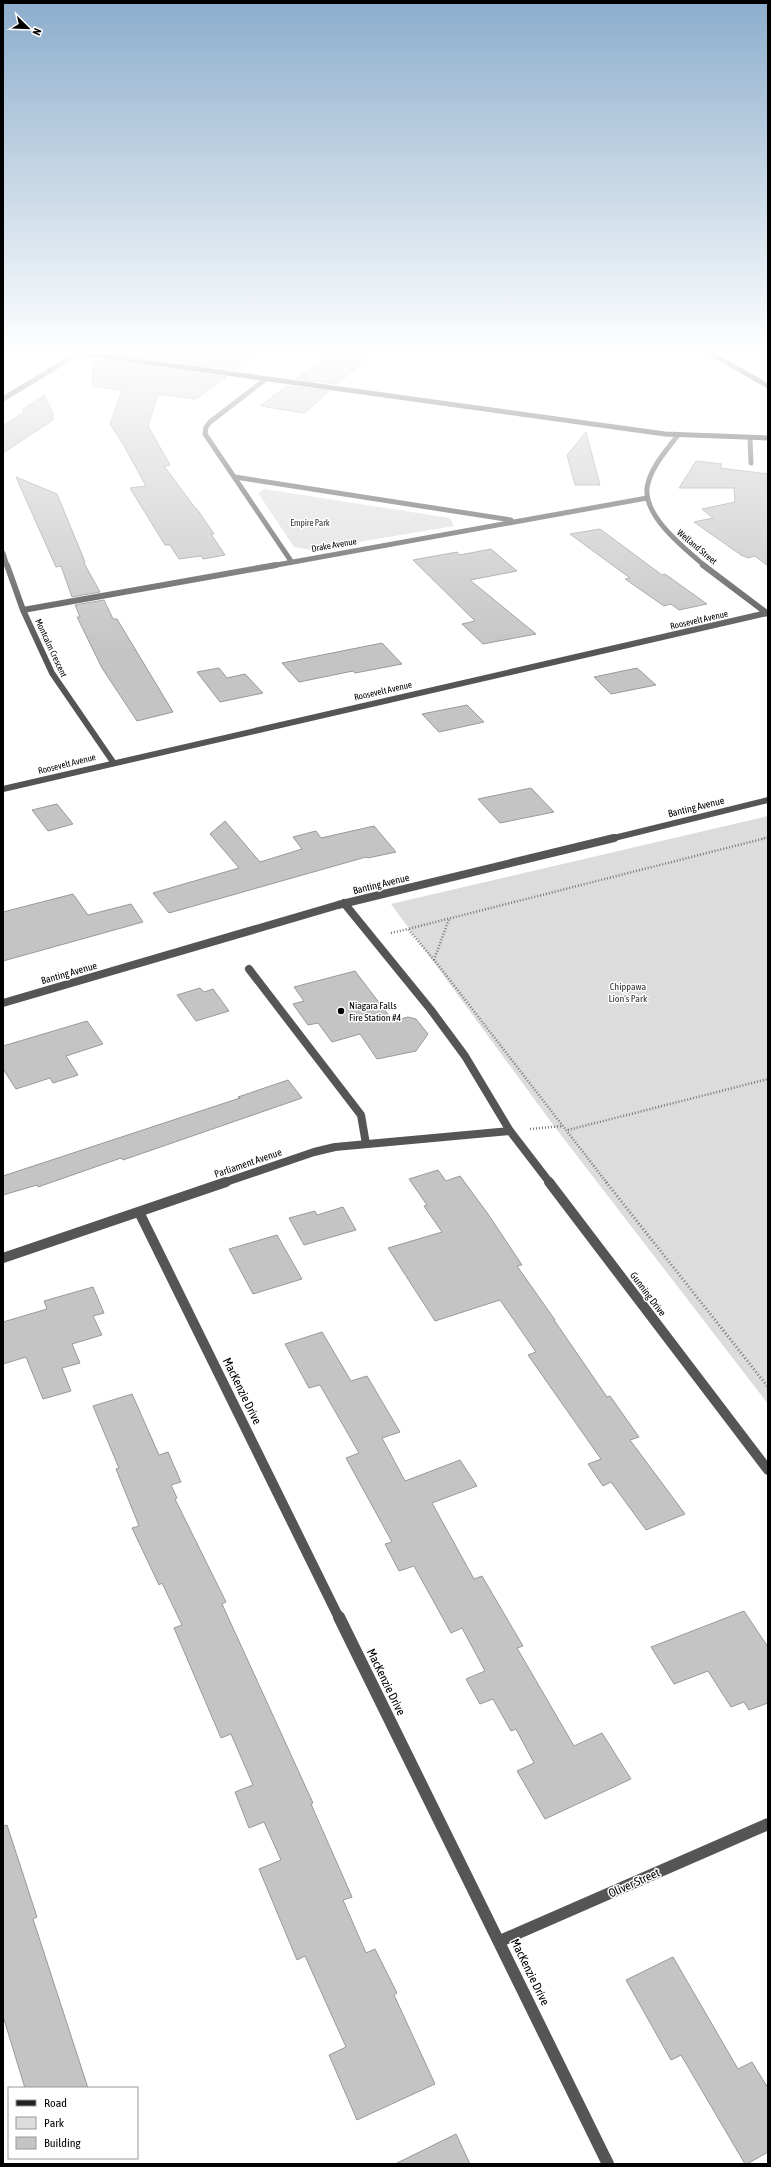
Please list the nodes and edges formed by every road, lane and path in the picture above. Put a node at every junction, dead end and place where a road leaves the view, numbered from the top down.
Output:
1 (215, 450) edge
2 (668, 450) edge
3 (750, 450) edge
4 (751, 463) dead end
5 (234, 477) junction
6 (647, 498) junction
7 (518, 521) junction
8 (3, 553) edge
9 (291, 561) junction
10 (23, 610) junction
11 (768, 614) edge
12 (113, 762) junction
13 (3, 789) edge
14 (768, 800) edge
15 (768, 837) edge
16 (344, 903) junction
17 (449, 918) junction
18 (408, 929) junction
19 (386, 934) dead end
20 (434, 960) junction
21 (249, 970) dead end
22 (3, 1003) edge
23 (768, 1079) edge
24 (563, 1126) junction
25 (567, 1130) junction
26 (510, 1131) junction
27 (366, 1144) junction
28 (139, 1212) junction
29 (3, 1258) edge
30 (768, 1387) edge
31 (768, 1470) edge
32 (768, 1824) edge
33 (500, 1941) junction
34 (608, 2164) edge

1 - 5 street
2 - 6 street
3 - 4 street
5 - 7 street
5 - 9 street
6 - 7 street, Drake Avenue
6 - 11 street, Welland Street
7 - 9 street, Drake Avenue
8 - 10 street, Montcalm Crescent
9 - 10 street, Drake Avenue
10 - 12 street, Montcalm Crescent
11 - 12 street, Roosevelt Avenue
12 - 13 street, Roosevelt Avenue
14 - 16 street, Banting Avenue
15 - 17 path
16 - 22 street, Banting Avenue
16 - 26 street, Gunning Drive
17 - 18 path
17 - 20 path
18 - 19 path
18 - 20 path
20 - 24 path
21 - 27 street
23 - 25 path
24 - 25 path
24 - 26 path
25 - 30 path
26 - 27 street, Parliament Avenue
26 - 31 street, Gunning Drive
27 - 28 street, Parliament Avenue
28 - 29 street, Parliament Avenue
28 - 33 street, MacKenzie Drive
32 - 33 street, Oliver Street
33 - 34 street, MacKenzie Drive

